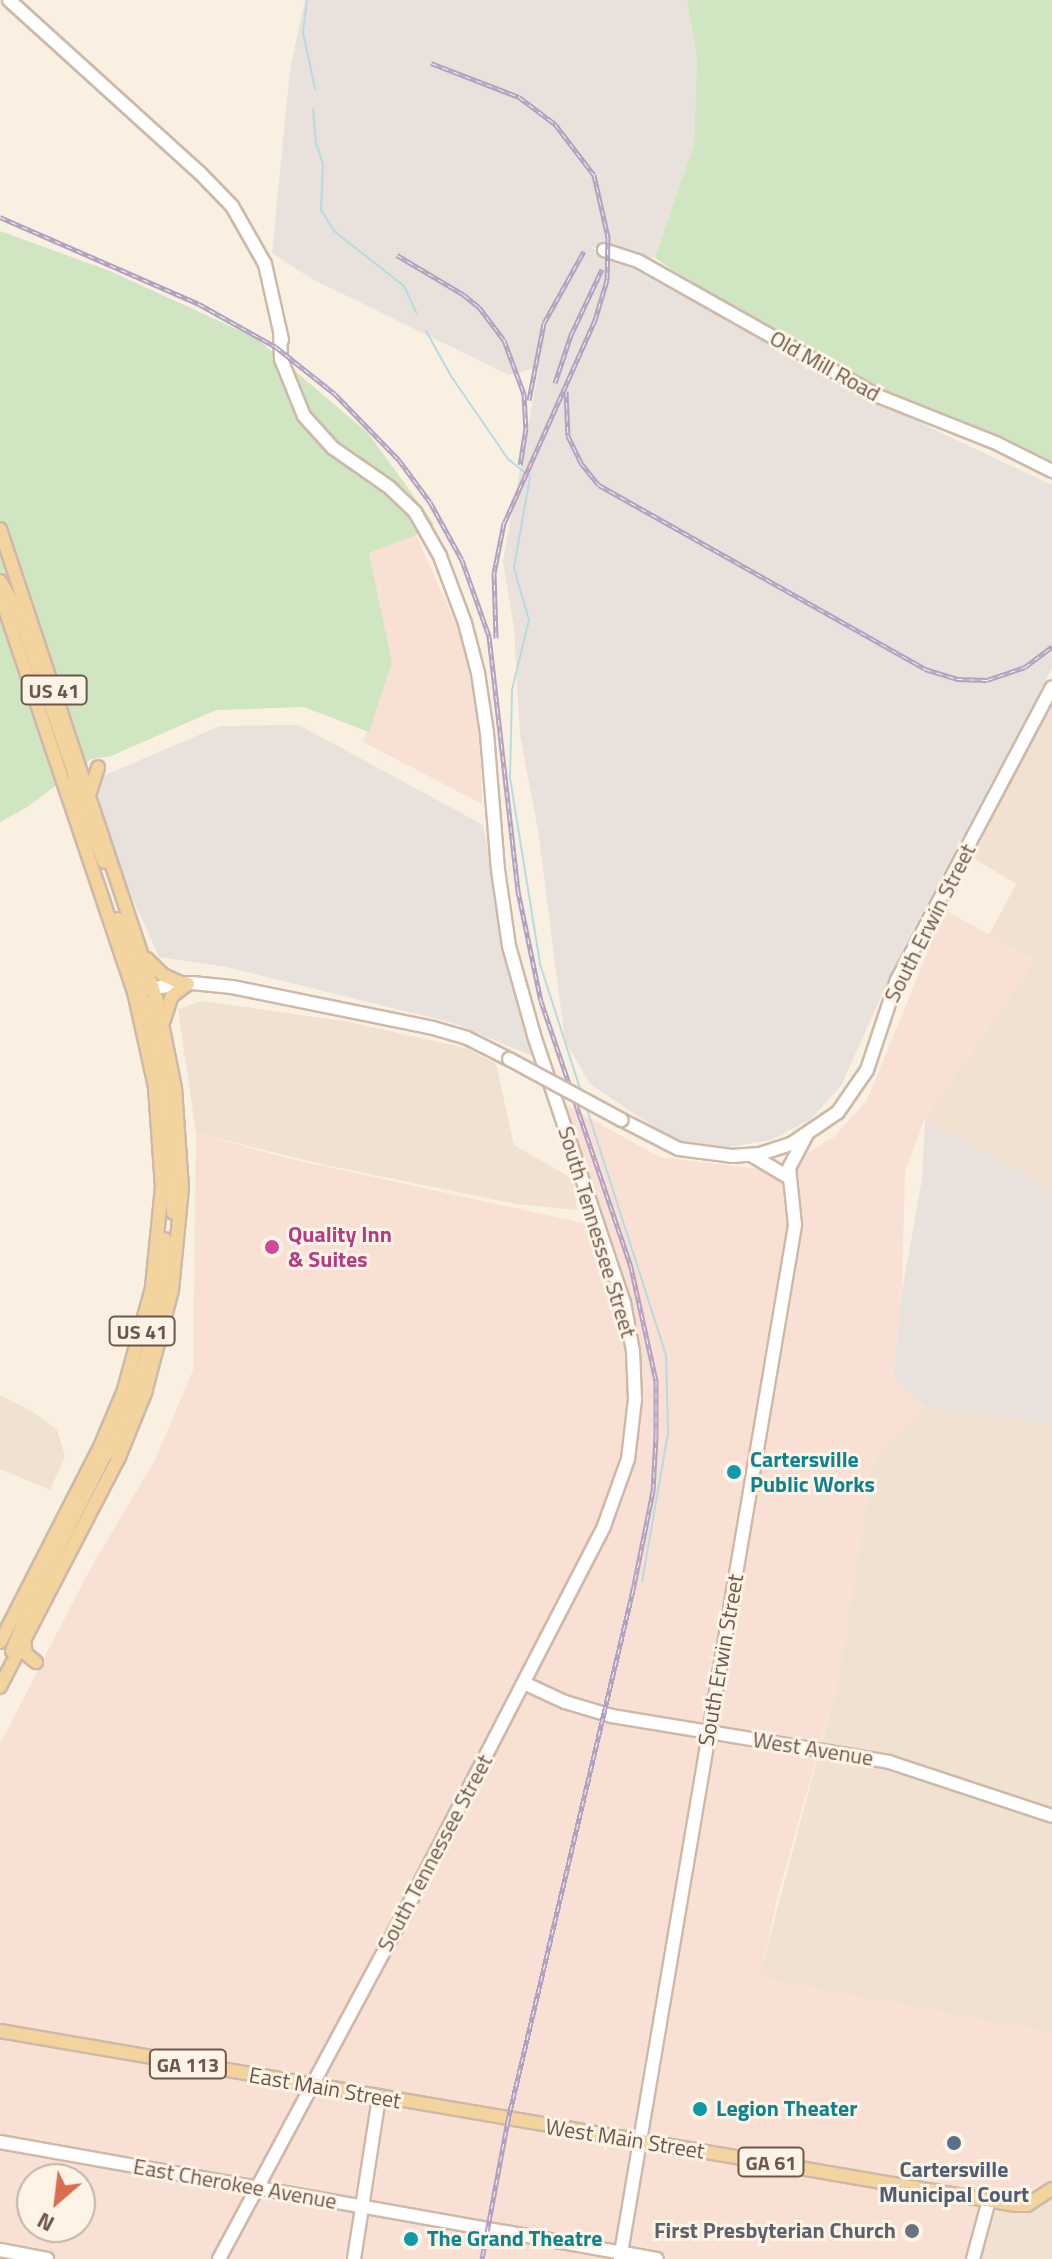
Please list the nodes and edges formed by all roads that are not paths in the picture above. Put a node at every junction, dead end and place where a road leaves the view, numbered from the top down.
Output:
1 (9, 0) edge
2 (604, 250) dead end
3 (1052, 471) edge
4 (0, 529) edge
5 (0, 555) edge
6 (0, 581) edge
7 (19, 585) junction
8 (0, 594) edge
9 (1052, 687) edge
10 (98, 767) dead end
11 (90, 795) junction
12 (126, 904) junction
13 (141, 950) junction
14 (186, 984) junction
15 (144, 990) junction
16 (164, 1027) junction
17 (806, 1136) junction
18 (778, 1149) junction
19 (752, 1155) junction
20 (788, 1178) junction
21 (161, 1208) junction
22 (177, 1256) junction
23 (10, 1623) junction
24 (0, 1634) edge
25 (24, 1641) junction
26 (0, 1642) edge
27 (36, 1662) dead end
28 (7, 1674) junction
29 (524, 1683) junction
30 (0, 1687) edge
31 (709, 1732) junction
32 (1052, 1816) edge
33 (0, 2031) edge
34 (312, 2085) junction
35 (379, 2097) junction
36 (508, 2120) joint
37 (640, 2141) junction
38 (0, 2142) edge
39 (257, 2188) junction
40 (1052, 2189) edge
41 (989, 2200) junction
42 (361, 2206) junction
43 (0, 2250) edge
44 (620, 2256) edge
45 (47, 2259) edge
46 (219, 2259) edge
47 (354, 2259) edge
48 (657, 2259) edge
49 (973, 2259) edge

1 - 29 street, South Tennessee Street
2 - 3 street, Old Mill Road
4 - 7 main road, US 41
5 - 7 main road
6 - 12 main road
7 - 11 main road, US 41
8 - 15 main road, US 41
9 - 17 street, South Erwin Street
10 - 11 main road
11 - 12 main road, US 41
12 - 13 main road, US 41
13 - 14 main road
13 - 15 main road, US 41
14 - 15 street
14 - 16 main road
14 - 19 street, bridge
15 - 16 main road, US 41
15 - 21 main road, US 41
15 - 22 main road
16 - 22 main road, US 41
17 - 18 street, South Erwin Street
17 - 20 street
18 - 19 street
18 - 20 street, South Erwin Street
19 - 20 street
20 - 31 street, South Erwin Street
21 - 23 main road, US 41
21 - 28 main road
22 - 25 main road, US 41
23 - 24 main road
23 - 26 main road, US 41
25 - 27 main road
25 - 28 main road, US 41
28 - 30 main road, US 41
29 - 31 street, West Avenue
29 - 34 street, South Tennessee Street
31 - 32 street, West Avenue
31 - 37 street, South Erwin Street
33 - 34 main road, East Main Street / GA 113
34 - 35 main road, East Main Street / GA 61
34 - 39 street, South Tennessee Street
35 - 36 main road, East Main Street / GA 61
35 - 42 street
36 - 37 main road, West Main Street / GA 61
37 - 41 main road, West Main Street / GA 61
37 - 44 street, South Erwin Street
38 - 39 street, East Cherokee Avenue
39 - 42 street, East Cherokee Avenue
39 - 46 street, South Tennessee Street
40 - 41 main road, West Main Street / GA 61
41 - 49 street
42 - 44 street, East Cherokee Avenue
42 - 47 street
43 - 45 street
44 - 48 street, East Cherokee Avenue

